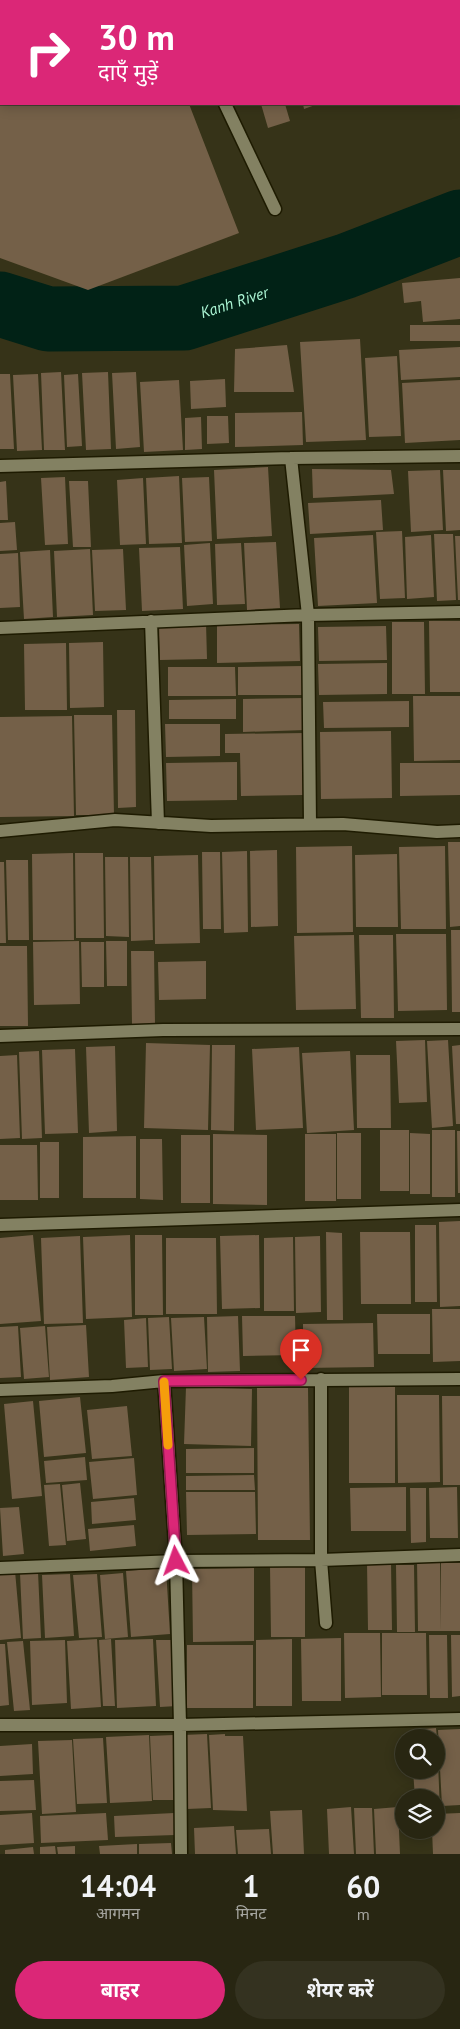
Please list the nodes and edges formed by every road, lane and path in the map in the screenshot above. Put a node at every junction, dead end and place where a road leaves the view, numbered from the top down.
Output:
1 (225, 105) edge
2 (275, 209) dead end
3 (460, 456) edge
4 (291, 458) junction
5 (0, 466) edge
6 (460, 612) edge
7 (308, 615) junction
8 (151, 621) junction
9 (0, 628) edge
10 (158, 823) junction
11 (310, 824) junction
12 (0, 831) edge
13 (460, 831) edge
14 (460, 1029) edge
15 (0, 1036) edge
16 (460, 1210) edge
17 (0, 1225) edge
18 (320, 1379) junction
19 (460, 1379) edge
20 (164, 1381) junction
21 (0, 1390) edge
22 (460, 1555) edge
23 (320, 1560) junction
24 (176, 1561) junction
25 (0, 1568) edge
26 (326, 1623) dead end
27 (460, 1719) edge
28 (0, 1724) edge
29 (180, 1726) junction
30 (182, 1854) edge

1 - 2 street
3 - 4 street
4 - 5 street
4 - 7 street
6 - 7 street
7 - 8 street
7 - 11 street
8 - 9 street
8 - 10 street
10 - 11 street
10 - 12 street
11 - 13 street
14 - 15 street
16 - 17 street
18 - 19 street
18 - 20 street
18 - 23 street
20 - 21 street
20 - 24 street
22 - 23 street
23 - 24 street
23 - 26 street
24 - 25 street
24 - 29 street
27 - 29 street
28 - 29 street
29 - 30 street

